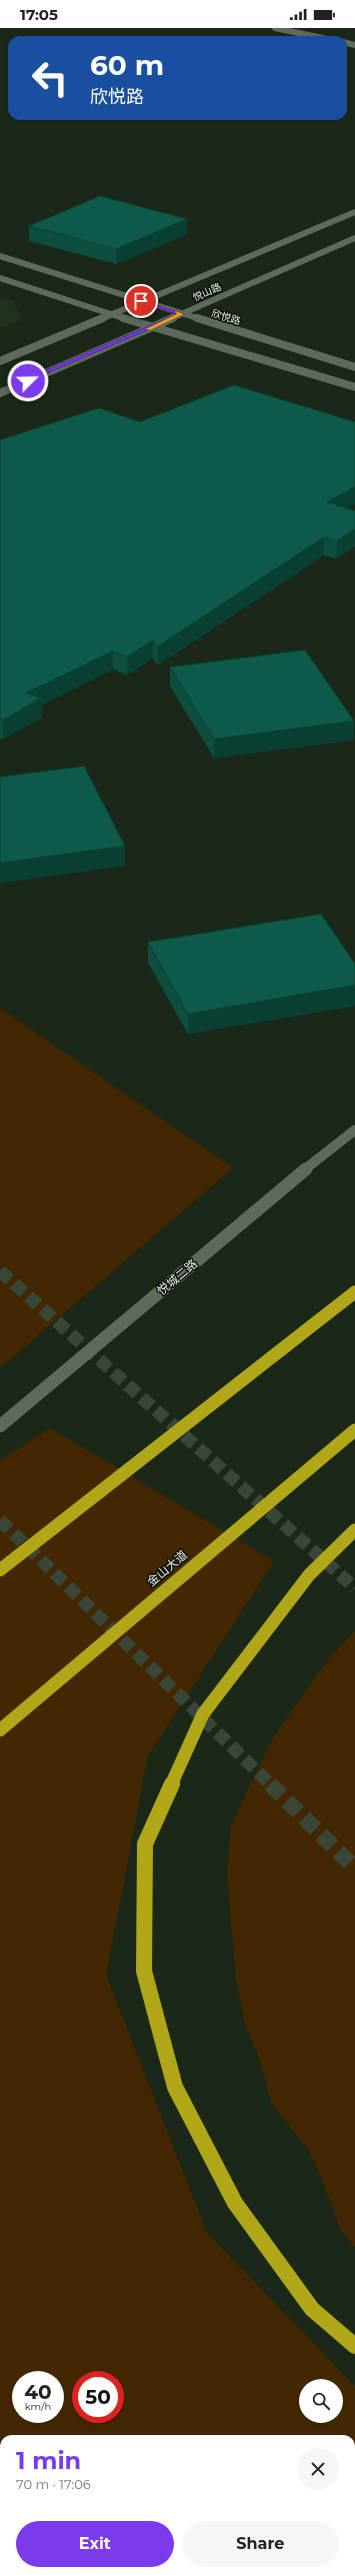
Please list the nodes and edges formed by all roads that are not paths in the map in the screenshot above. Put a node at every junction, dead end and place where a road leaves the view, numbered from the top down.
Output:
1 (276, 28) edge
2 (313, 36) edge
3 (355, 212) edge
4 (355, 238) edge
5 (0, 256) edge
6 (0, 278) edge
7 (141, 301) junction
8 (111, 314) junction
9 (182, 314) junction
10 (153, 327) junction
11 (0, 361) edge
12 (355, 367) edge
13 (355, 388) edge
14 (0, 392) edge
15 (355, 1130) edge
16 (355, 1292) edge
17 (0, 1426) edge
18 (355, 1430) edge
19 (355, 1530) edge
20 (0, 1570) edge
21 (0, 1730) edge
22 (355, 2346) edge

1 - 2 main road
3 - 7 main road, 悦山路
4 - 9 main road, 悦山路
5 - 7 main road, 欣悦路
6 - 8 main road
7 - 8 main road, 悦山路
7 - 9 main road, 欣悦路
8 - 10 main road
8 - 11 main road, 悦山路
9 - 10 main road, 悦山路
9 - 12 main road, 欣悦路
10 - 13 main road
10 - 14 main road, 悦山路
15 - 17 main road, 悦城二路
16 - 20 highway
18 - 21 highway, 金山大道
19 - 22 highway

